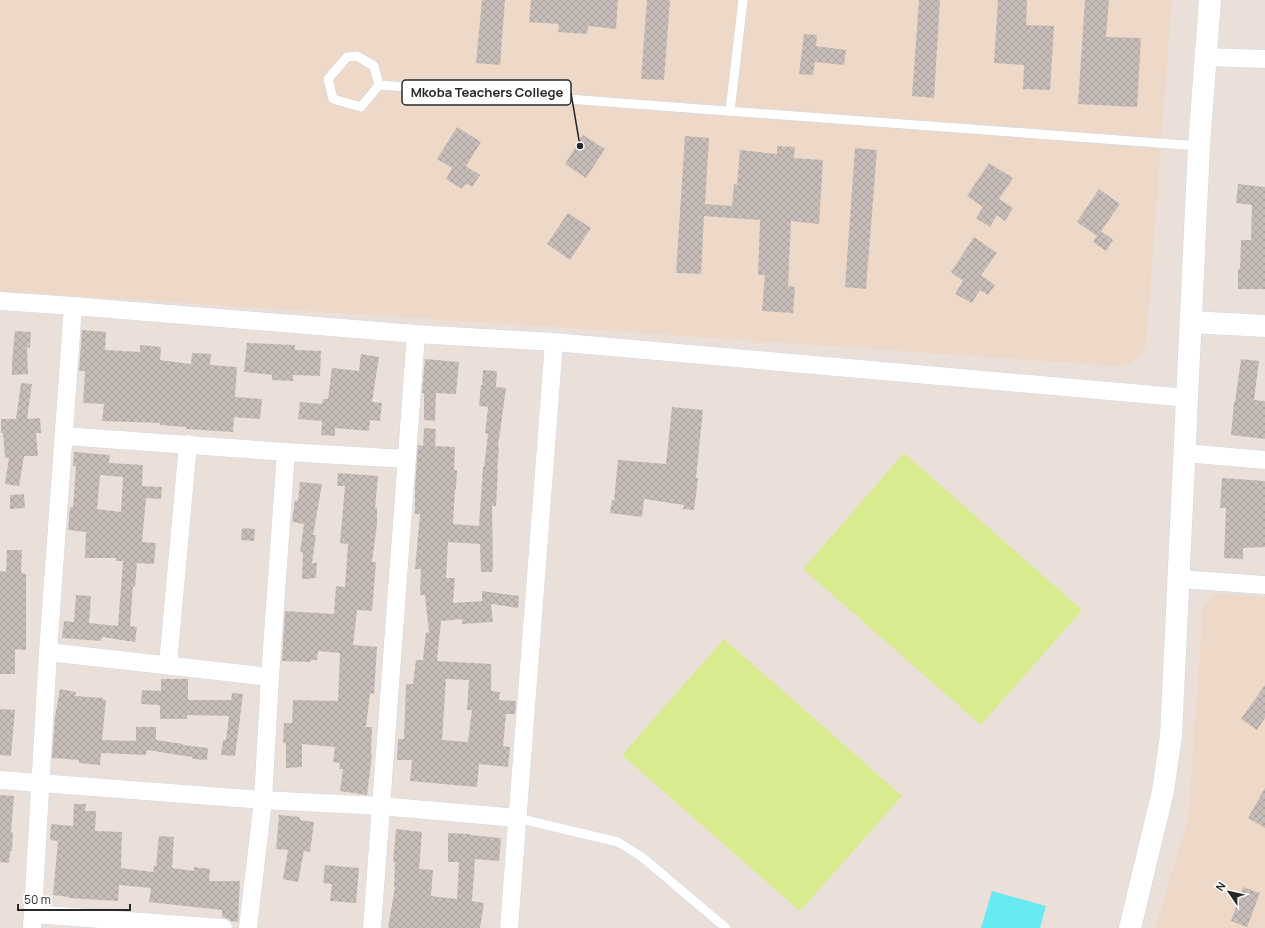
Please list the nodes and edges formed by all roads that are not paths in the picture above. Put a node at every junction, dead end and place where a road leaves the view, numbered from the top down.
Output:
1 (743, 0) edge
2 (1210, 0) edge
3 (1206, 56) junction
4 (1265, 60) edge
5 (379, 85) junction
6 (730, 111) junction
7 (1199, 146) junction
8 (0, 301) edge
9 (73, 306) junction
10 (1191, 322) junction
11 (1265, 326) edge
12 (416, 334) junction
13 (554, 342) junction
14 (1188, 398) junction
15 (64, 436) junction
16 (188, 444) junction
17 (286, 452) junction
18 (1185, 453) junction
19 (407, 459) junction
20 (1265, 460) edge
21 (1179, 579) junction
22 (1265, 585) edge
23 (48, 652) junction
24 (168, 664) junction
25 (270, 677) junction
26 (0, 780) edge
27 (40, 782) junction
28 (263, 800) junction
29 (380, 806) junction
30 (517, 818) junction
31 (33, 921) edge
32 (155, 925) edge
33 (223, 928) edge
34 (248, 928) edge
35 (372, 928) edge
36 (510, 928) edge
37 (726, 928) edge
38 (1130, 928) edge

1 - 6 lane
2 - 3 street
3 - 4 street
3 - 7 street
5 - 5 lane
5 - 6 lane
6 - 7 lane
7 - 10 street
8 - 9 street
9 - 12 street
9 - 15 street
10 - 11 street
10 - 14 street
12 - 13 street
12 - 19 street
13 - 14 street
13 - 30 street
14 - 18 street
15 - 16 street
15 - 23 street
16 - 17 street
16 - 24 street
17 - 19 street
17 - 25 street
18 - 20 street
18 - 21 street
19 - 29 street
21 - 22 street
21 - 38 street
23 - 24 street
23 - 27 street
24 - 25 street
25 - 28 street
26 - 27 street
27 - 28 street
27 - 31 street
28 - 29 street
28 - 34 street
29 - 30 street
29 - 35 street
30 - 36 street
30 - 37 lane
31 - 32 street
32 - 33 street

